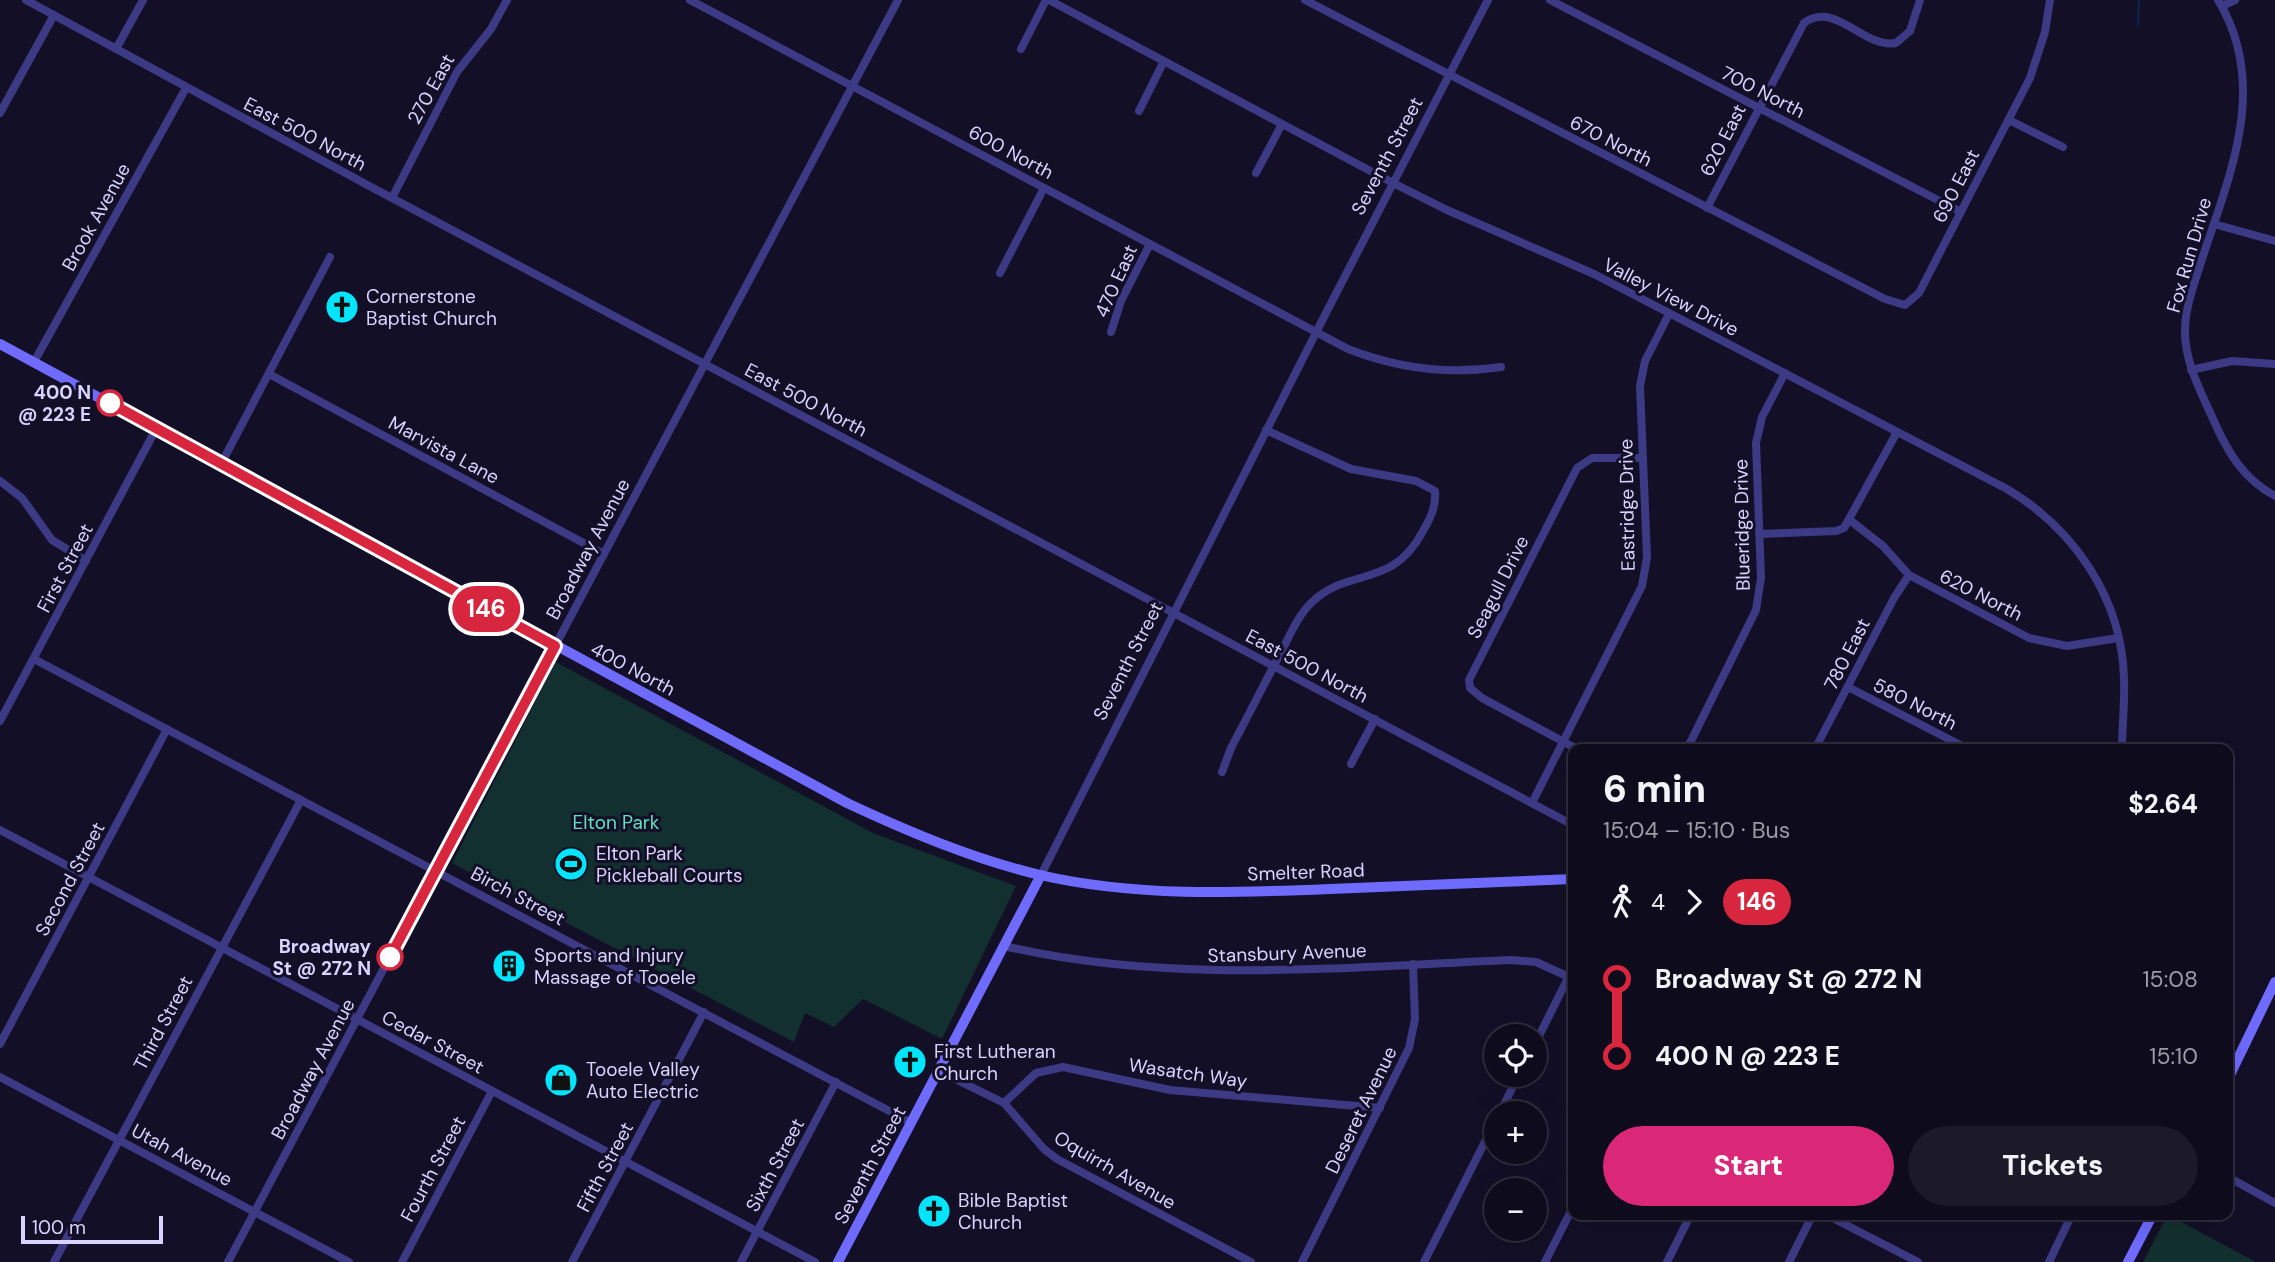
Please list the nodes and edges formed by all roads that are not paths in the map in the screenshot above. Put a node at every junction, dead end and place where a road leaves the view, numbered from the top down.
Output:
1 (26, 0) edge
2 (143, 0) edge
3 (508, 0) edge
4 (691, 0) edge
5 (898, 0) edge
6 (1048, 0) edge
7 (1305, 0) edge
8 (1488, 0) edge
9 (1550, 0) edge
10 (1920, 0) edge
11 (2050, 0) edge
12 (2235, 0) edge
13 (2220, 3) edge
14 (54, 15) junction
15 (116, 49) junction
16 (1021, 49) dead end
17 (1164, 61) junction
18 (1450, 75) junction
19 (852, 86) junction
20 (186, 88) junction
21 (1758, 107) junction
22 (1139, 111) dead end
23 (0, 113) edge
24 (2008, 120) junction
25 (1282, 124) junction
26 (2063, 147) dead end
27 (1256, 173) dead end
28 (1392, 183) junction
29 (1044, 188) junction
30 (392, 198) junction
31 (1707, 208) junction
32 (1961, 212) junction
33 (2214, 224) junction
34 (2275, 241) edge
35 (1150, 244) junction
36 (330, 257) dead end
37 (1000, 273) dead end
38 (1905, 304) joint
39 (1670, 314) junction
40 (1111, 332) dead end
41 (1316, 332) junction
42 (0, 344) edge
43 (34, 362) junction
44 (704, 364) junction
45 (2275, 364) edge
46 (1501, 367) dead end
47 (2191, 370) junction
48 (1785, 373) junction
49 (269, 374) junction
50 (156, 429) junction
51 (1266, 430) junction
52 (1897, 432) junction
53 (1643, 458) junction
54 (220, 466) junction
55 (0, 481) edge
56 (2275, 496) edge
57 (1851, 521) junction
58 (1759, 534) junction
59 (604, 554) junction
60 (86, 561) junction
61 (1909, 575) junction
62 (1173, 612) junction
63 (2118, 638) junction
64 (555, 646) junction
65 (34, 659) junction
66 (1274, 666) junction
67 (1847, 687) junction
68 (1375, 719) junction
69 (0, 721) edge
70 (167, 729) junction
71 (1563, 742) junction
72 (1568, 744) edge
73 (1689, 744) edge
74 (1818, 744) edge
75 (1958, 744) edge
76 (2122, 744) edge
77 (1351, 764) dead end
78 (1222, 772) dead end
79 (301, 800) junction
80 (1532, 803) junction
81 (1568, 822) edge
82 (0, 830) edge
83 (435, 871) junction
84 (1041, 875) junction
85 (89, 877) junction
86 (1568, 879) edge
87 (1004, 946) junction
88 (221, 947) junction
89 (1413, 964) junction
90 (1568, 972) edge
91 (1568, 979) edge
92 (2275, 982) edge
93 (704, 1013) junction
94 (357, 1019) junction
95 (1545, 1024) edge
96 (0, 1044) edge
97 (2233, 1069) edge
98 (939, 1071) junction
99 (0, 1077) edge
100 (836, 1082) junction
101 (492, 1091) junction
102 (1004, 1103) junction
103 (1380, 1108) junction
104 (912, 1123) junction
105 (119, 1140) junction
106 (1484, 1144) edge
107 (625, 1161) junction
108 (2233, 1180) edge
109 (2275, 1203) edge
110 (255, 1212) junction
111 (1568, 1217) edge
112 (1689, 1220) edge
113 (1810, 1220) edge
114 (1837, 1220) edge
115 (2069, 1220) edge
116 (2150, 1220) edge
117 (757, 1231) junction
118 (54, 1262) edge
119 (228, 1262) edge
120 (349, 1262) edge
121 (402, 1262) edge
122 (572, 1262) edge
123 (741, 1262) edge
124 (815, 1262) edge
125 (838, 1262) edge
126 (1251, 1262) edge
127 (1302, 1262) edge
128 (1424, 1262) edge
129 (1545, 1262) edge
130 (1667, 1262) edge
131 (1789, 1262) edge
132 (1918, 1262) edge
133 (2049, 1262) edge
134 (2128, 1262) edge

1 - 14 street, East 500 North
2 - 15 street
3 - 30 street, 270 East
4 - 19 street, 600 North
5 - 19 street, Broadway Avenue
6 - 16 street
6 - 17 street, Valley View Drive
7 - 18 street, 670 North
8 - 18 street, Seventh Street
9 - 21 street, 700 North
10 - 21 street, 620 East
11 - 24 street, 690 East
12 - 13 street
13 - 33 street, Fox Run Drive
14 - 15 street, East 500 North
14 - 23 street
15 - 20 street, East 500 North
17 - 22 street
17 - 25 street, Valley View Drive
18 - 28 street, Seventh Street
18 - 31 street, 670 North
19 - 29 street, 600 North
19 - 44 street, Broadway Avenue
20 - 30 street, East 500 North
20 - 43 street, Brook Avenue
21 - 31 street, 620 East
21 - 32 street, 700 North
24 - 26 street
24 - 32 street, 690 East
25 - 27 street
25 - 28 street, Valley View Drive
28 - 39 street, Valley View Drive
28 - 41 street, Seventh Street
29 - 35 street, 600 North
29 - 37 street
30 - 44 street, East 500 North
31 - 38 street, 670 North
32 - 38 street, 690 East
33 - 34 street
33 - 47 street, Fox Run Drive
35 - 40 street, 470 East
35 - 41 street, 600 North
36 - 49 street
39 - 48 street, Valley View Drive
39 - 53 street, Eastridge Drive
41 - 46 street, 600 North
41 - 51 street, Seventh Street
42 - 43 street, 400 North
43 - 50 street, 400 North
44 - 59 street, Broadway Avenue
44 - 62 street, East 500 North
45 - 47 street
47 - 56 street, Fox Run Drive
48 - 52 street, Valley View Drive
48 - 58 street, Blueridge Drive
49 - 54 street
49 - 59 street, Marvista Lane
50 - 54 street, 400 North
50 - 60 street, First Street
51 - 62 street, Seventh Street
51 - 66 street
52 - 57 street
52 - 63 street, Valley View Drive
53 - 71 street, Eastridge Drive
53 - 71 street, Seagull Drive
54 - 64 street, 400 North
55 - 60 street
57 - 58 street
57 - 61 street, 620 North
58 - 73 street, Blueridge Drive
59 - 64 street, Broadway Avenue
60 - 65 street, First Street
61 - 63 street, 620 North
61 - 67 street, 780 East
62 - 66 street, East 500 North
62 - 84 street, Seventh Street
63 - 76 street, Valley View Drive
64 - 83 street, Broadway Avenue
64 - 84 street, 400 North
65 - 69 street, First Street
65 - 70 street, Birch Street
66 - 68 street, East 500 North
66 - 78 street
67 - 74 street, 780 East
67 - 75 street, 580 North
68 - 77 street
68 - 80 street, East 500 North
70 - 79 street, Birch Street
70 - 85 street, Second Street
71 - 72 street
71 - 80 street, Eastridge Drive
79 - 83 street, Birch Street
79 - 88 street, Third Street
80 - 81 street, East 500 North
82 - 85 street, Cedar Street
83 - 93 street, Birch Street
83 - 94 street, Broadway Avenue
84 - 86 street, Smelter Road
84 - 87 street, Seventh Street
85 - 88 street, Cedar Street
85 - 96 street, Second Street
87 - 89 street, Stansbury Avenue
87 - 98 street, Seventh Street
88 - 94 street, Cedar Street
88 - 105 street, Third Street
89 - 90 street, Stansbury Avenue
89 - 103 street, Deseret Avenue
91 - 95 street
92 - 97 street
93 - 100 street, Birch Street
93 - 107 street, Fifth Street
94 - 101 street, Cedar Street
94 - 110 street, Broadway Avenue
98 - 102 street, Oquirrh Avenue
98 - 104 street, Seventh Street
99 - 105 street, Utah Avenue
100 - 104 street, Birch Street
100 - 117 street, Sixth Street
101 - 107 street, Cedar Street
101 - 121 street, Fourth Street
102 - 103 street, Wasatch Way
102 - 126 street, Oquirrh Avenue
103 - 127 street, Deseret Avenue
104 - 125 street, Seventh Street
105 - 110 street, Utah Avenue
105 - 118 street, Third Street
106 - 128 street
107 - 117 street, Cedar Street
107 - 122 street, Fifth Street
108 - 109 street
110 - 119 street, Broadway Avenue
110 - 120 street, Utah Avenue
111 - 129 street
112 - 130 street
113 - 131 street
114 - 132 street
115 - 133 street
116 - 134 street
117 - 123 street, Sixth Street
117 - 124 street, Cedar Street

